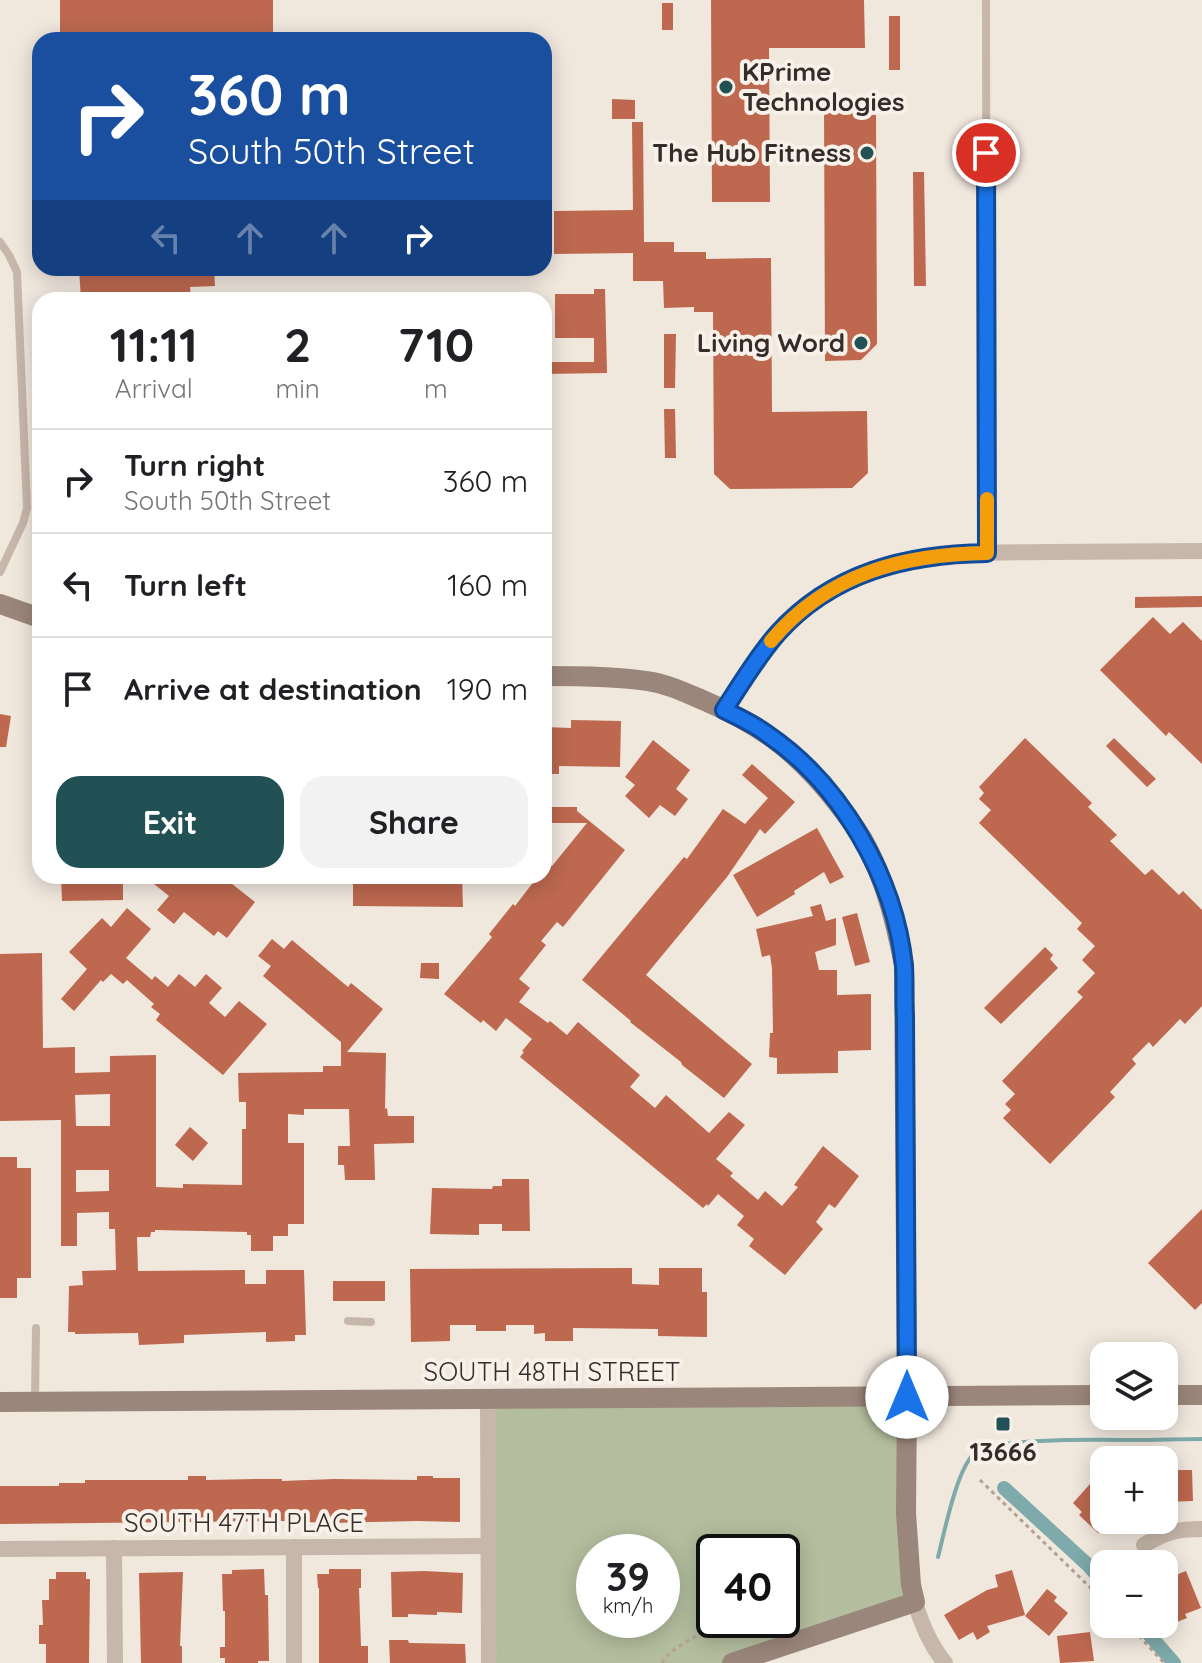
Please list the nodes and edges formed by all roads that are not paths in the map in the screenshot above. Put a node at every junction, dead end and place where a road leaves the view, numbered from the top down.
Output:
1 (986, 0) edge
2 (0, 242) edge
3 (1202, 551) edge
4 (987, 553) junction
5 (0, 572) edge
6 (0, 604) edge
7 (32, 615) edge
8 (552, 676) edge
9 (724, 710) junction
10 (348, 1321) dead end
11 (371, 1322) dead end
12 (36, 1328) dead end
13 (1090, 1395) edge
14 (1178, 1395) edge
15 (1202, 1395) edge
16 (907, 1397) junction
17 (488, 1398) junction
18 (0, 1402) edge
19 (35, 1402) junction
20 (1202, 1529) edge
21 (1144, 1545) dead end
22 (489, 1546) junction
23 (294, 1547) junction
24 (114, 1548) junction
25 (0, 1549) edge
26 (915, 1602) junction
27 (115, 1663) edge
28 (294, 1663) edge
29 (489, 1663) edge
30 (732, 1663) edge
31 (945, 1663) edge

1 - 4 lane
2 - 5 lane
3 - 4 street
4 - 9 street
6 - 7 street
8 - 9 street
9 - 16 street
10 - 11 lane
12 - 19 lane
13 - 16 street, SOUTH 48TH STREET
14 - 15 street
16 - 17 street, SOUTH 48TH STREET
16 - 26 street
17 - 19 street, SOUTH 48TH STREET
17 - 22 street
18 - 19 street, SOUTH 48TH STREET
20 - 21 street
22 - 23 street, SOUTH 47TH PLACE
22 - 29 street
23 - 24 street, SOUTH 47TH PLACE
23 - 28 street
24 - 25 street, SOUTH 47TH PLACE
24 - 27 street
26 - 30 street
26 - 31 street

